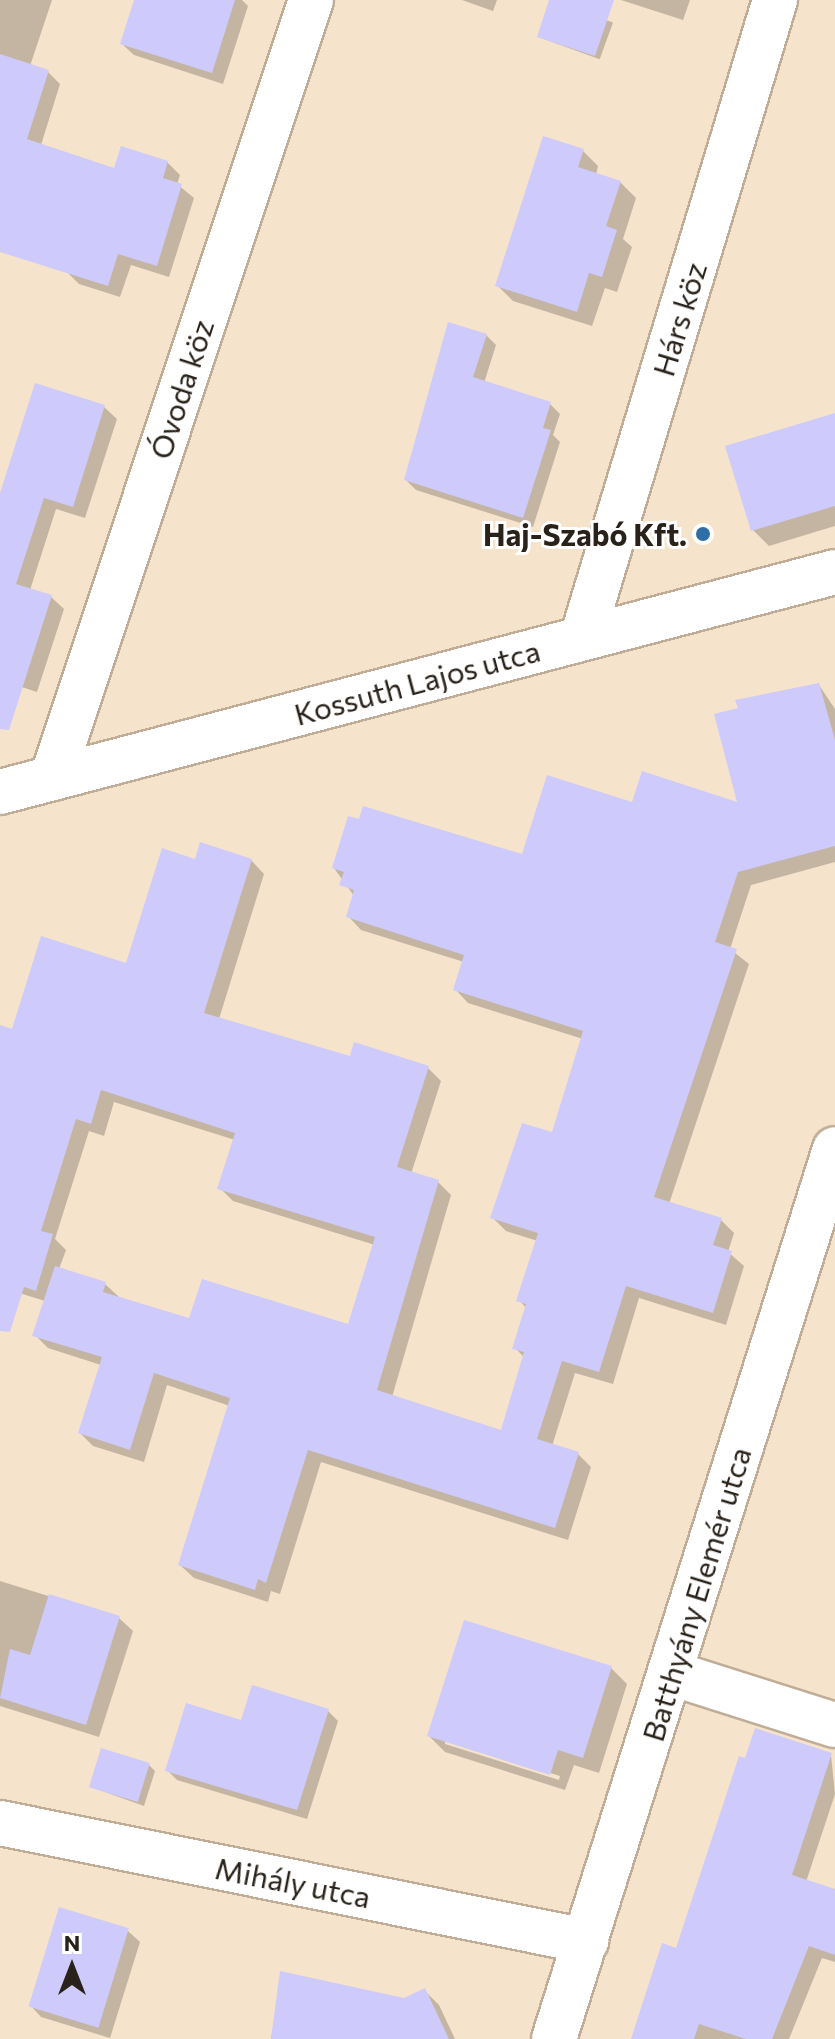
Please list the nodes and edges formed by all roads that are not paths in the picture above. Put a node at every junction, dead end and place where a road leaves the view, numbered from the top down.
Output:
1 (311, 0) edge
2 (775, 0) edge
3 (835, 572) edge
4 (582, 638) junction
5 (52, 778) junction
6 (0, 792) edge
7 (835, 1149) edge
8 (671, 1673) junction
9 (835, 1725) edge
10 (0, 1823) edge
11 (586, 1941) junction
12 (554, 2039) edge

1 - 5 street, Óvoda köz
2 - 4 street, Hárs köz
3 - 4 street, Kossuth Lajos utca
4 - 5 street, Kossuth Lajos utca
5 - 6 street, Kossuth Lajos utca
7 - 8 street, Batthyány Elemér utca
8 - 9 street
8 - 11 street, Batthyány Elemér utca
10 - 11 street, Mihály utca
11 - 12 street, Batthyány Elemér utca

